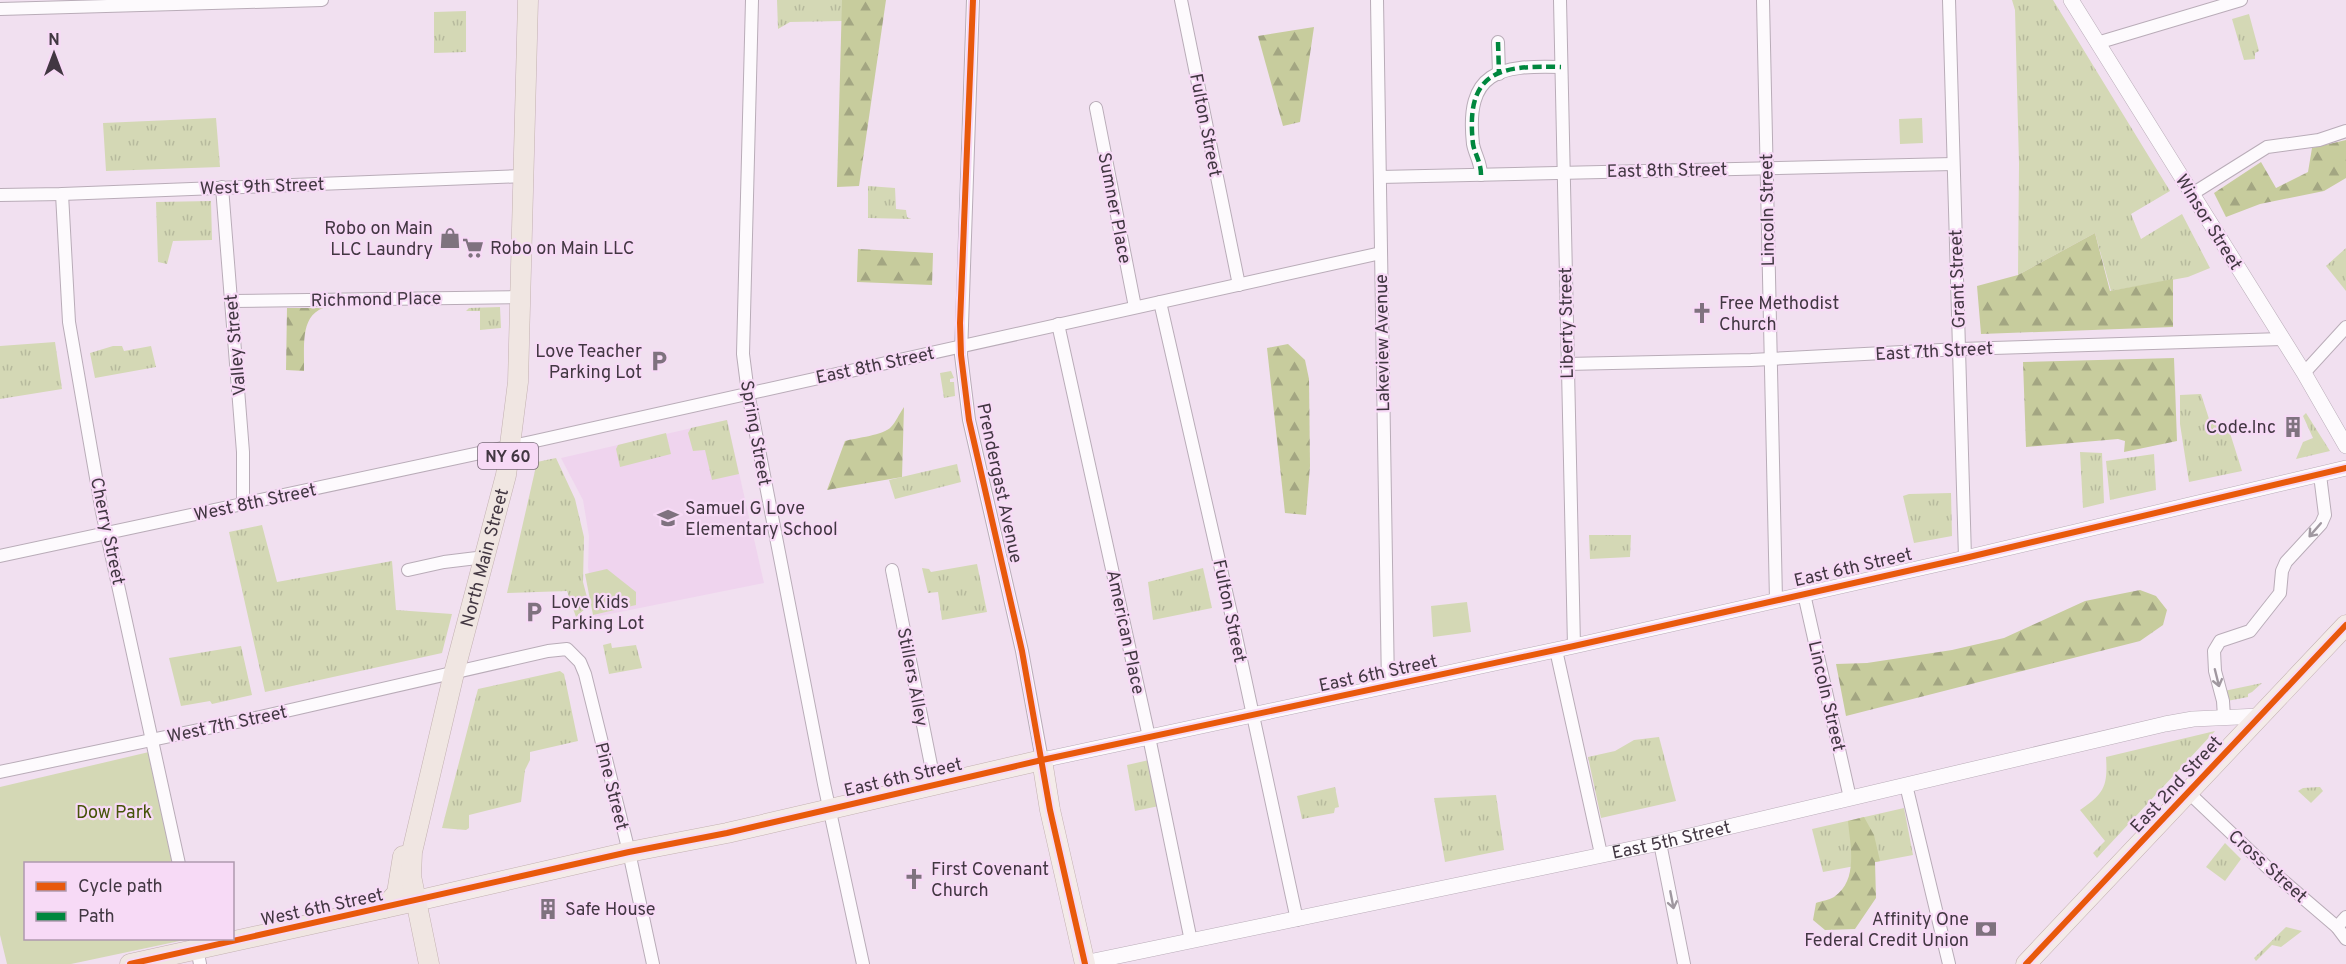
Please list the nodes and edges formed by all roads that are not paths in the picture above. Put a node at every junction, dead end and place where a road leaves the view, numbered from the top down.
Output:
1 (322, 0) edge
2 (528, 0) edge
3 (752, 0) edge
4 (972, 0) edge
5 (1180, 0) edge
6 (1377, 0) edge
7 (1560, 0) edge
8 (1763, 0) edge
9 (1949, 0) edge
10 (2071, 0) edge
11 (2241, 0) edge
12 (0, 9) edge
13 (1498, 42) dead end
14 (2097, 43) junction
15 (1561, 67) junction
16 (1499, 74) junction
17 (1096, 108) dead end
18 (2346, 131) edge
19 (1953, 164) junction
20 (1766, 169) junction
21 (1563, 172) junction
22 (1481, 175) junction
23 (524, 176) junction
24 (1380, 177) junction
25 (222, 187) junction
26 (0, 195) edge
27 (62, 195) junction
28 (2192, 195) junction
29 (1381, 253) junction
30 (1239, 285) junction
31 (520, 297) junction
32 (232, 301) junction
33 (1160, 302) junction
34 (1135, 308) junction
35 (1058, 324) junction
36 (2346, 327) edge
37 (2282, 339) junction
38 (960, 347) junction
39 (1960, 350) junction
40 (1770, 359) junction
41 (1566, 364) junction
42 (2304, 373) junction
43 (748, 393) junction
44 (510, 446) junction
45 (2346, 446) edge
46 (2346, 468) edge
47 (2320, 475) junction
48 (243, 504) junction
49 (107, 534) junction
50 (0, 556) edge
51 (485, 557) junction
52 (1965, 558) junction
53 (408, 570) dead end
54 (892, 570) dead end
55 (1804, 594) junction
56 (1776, 600) junction
57 (2346, 625) edge
58 (1574, 645) junction
59 (1556, 650) junction
60 (454, 673) junction
61 (1388, 687) junction
62 (1252, 716) junction
63 (2260, 716) junction
64 (2224, 717) junction
65 (1149, 737) junction
66 (153, 740) junction
67 (1042, 760) junction
68 (0, 772) edge
69 (935, 785) junction
70 (1906, 785) junction
71 (2189, 793) junction
72 (1850, 798) junction
73 (829, 809) junction
74 (418, 825) junction
75 (1660, 843) junction
76 (628, 852) junction
77 (1601, 854) junction
78 (179, 862) edge
79 (416, 902) junction
80 (384, 908) junction
81 (2346, 917) edge
82 (1297, 920) junction
83 (2337, 927) junction
84 (2346, 939) edge
85 (1191, 941) junction
86 (197, 951) edge
87 (130, 964) edge
88 (429, 964) edge
89 (653, 964) edge
90 (863, 964) edge
91 (1083, 964) edge
92 (1684, 964) edge
93 (1949, 964) edge
94 (2026, 964) edge

1 - 12 street
2 - 23 highway, North Main Street / NY 60
3 - 43 street, Spring Street
4 - 38 street, Prendergast Avenue
5 - 30 street, Fulton Street
6 - 24 street, Lakeview Avenue
7 - 15 street, Liberty Street
8 - 20 street, Lincoln Street
9 - 19 street, Grant Street
10 - 14 street, Winsor Street
11 - 14 street
13 - 16 street
14 - 28 street, Winsor Street
15 - 16 street
15 - 21 street, Liberty Street
16 - 22 street
17 - 34 street, Sumner Place
18 - 28 street
19 - 20 street, East 8th Street
19 - 39 street, Grant Street
20 - 21 street, East 8th Street
20 - 40 street, Lincoln Street
21 - 22 street, East 8th Street
21 - 41 street, Liberty Street
22 - 24 street, East 8th Street
23 - 25 street, West 9th Street
23 - 31 highway, North Main Street / NY 60
24 - 29 street, Lakeview Avenue
25 - 27 street, West 9th Street
25 - 32 street, Valley Street
26 - 27 street, West 9th Street
27 - 49 street, Cherry Street
28 - 37 street, Winsor Street
29 - 30 street, East 8th Street
29 - 61 street, Lakeview Avenue
30 - 33 street, East 8th Street
31 - 32 street, Richmond Place
31 - 44 highway, North Main Street / NY 60
32 - 48 street, Valley Street
33 - 34 street, East 8th Street
33 - 62 street, Fulton Street
34 - 35 street, East 8th Street
35 - 38 street, East 8th Street
35 - 65 street, American Place
36 - 42 street
37 - 39 street, East 7th Street
37 - 42 street, Winsor Street
38 - 43 street, East 8th Street
38 - 67 street, Prendergast Avenue
39 - 40 street, East 7th Street
39 - 52 street, Grant Street
40 - 41 street, East 7th Street
40 - 56 street, Lincoln Street
41 - 58 street, Liberty Street
42 - 45 street, Winsor Street
43 - 44 street, East 8th Street
43 - 73 street, Spring Street
44 - 48 street, West 8th Street
44 - 51 highway, North Main Street / NY 60
46 - 47 street, East 6th Street
47 - 52 street, East 6th Street
47 -> 64 street
48 - 49 street, West 8th Street
49 - 50 street, West 8th Street
49 - 66 street, Cherry Street
51 - 53 street
51 - 60 highway, North Main Street / NY 60
52 - 55 street, East 6th Street
54 - 69 street, Stillers Alley
55 - 56 street, East 6th Street
55 - 72 street, Lincoln Street
56 - 58 street, East 6th Street
57 - 63 main road, East 2nd Street
58 - 59 street, East 6th Street
59 - 61 street, East 6th Street
59 - 77 street
60 - 66 street, West 7th Street
60 - 74 highway, North Main Street / NY 60
60 - 76 street, Pine Street
61 - 62 street, East 6th Street
62 - 65 street, East 6th Street
62 - 82 street, Fulton Street
63 - 64 street, East 5th Street
63 - 71 main road, East 2nd Street
64 - 70 street, East 5th Street
65 - 67 street, East 6th Street
65 - 85 street, American Place
66 - 68 street, West 7th Street
66 - 78 street, Cherry Street
67 - 69 main road, East 6th Street
67 - 91 main road, Prendergast Avenue
69 - 73 main road, East 6th Street
70 - 72 street, East 5th Street
70 - 93 street
71 - 83 street, Cross Street
71 - 94 main road, East 2nd Street
72 - 75 street, East 5th Street
73 - 76 main road, East 6th Street
73 - 90 street, Spring Street
74 - 79 highway, North Main Street / NY 60
74 - 80 highway, NY 60
75 - 77 street, East 5th Street
75 -> 92 street
76 - 79 main road, East 6th Street
76 - 89 street, Pine Street
77 - 82 street, East 5th Street
79 - 80 highway, West 6th Street
79 - 88 highway, North Main Street / NY 60
80 - 86 highway, West 6th Street
81 - 83 street
82 - 85 street, East 5th Street
83 - 84 street, Cross Street
85 - 91 street, East 5th Street
86 - 87 highway, West 6th Street

